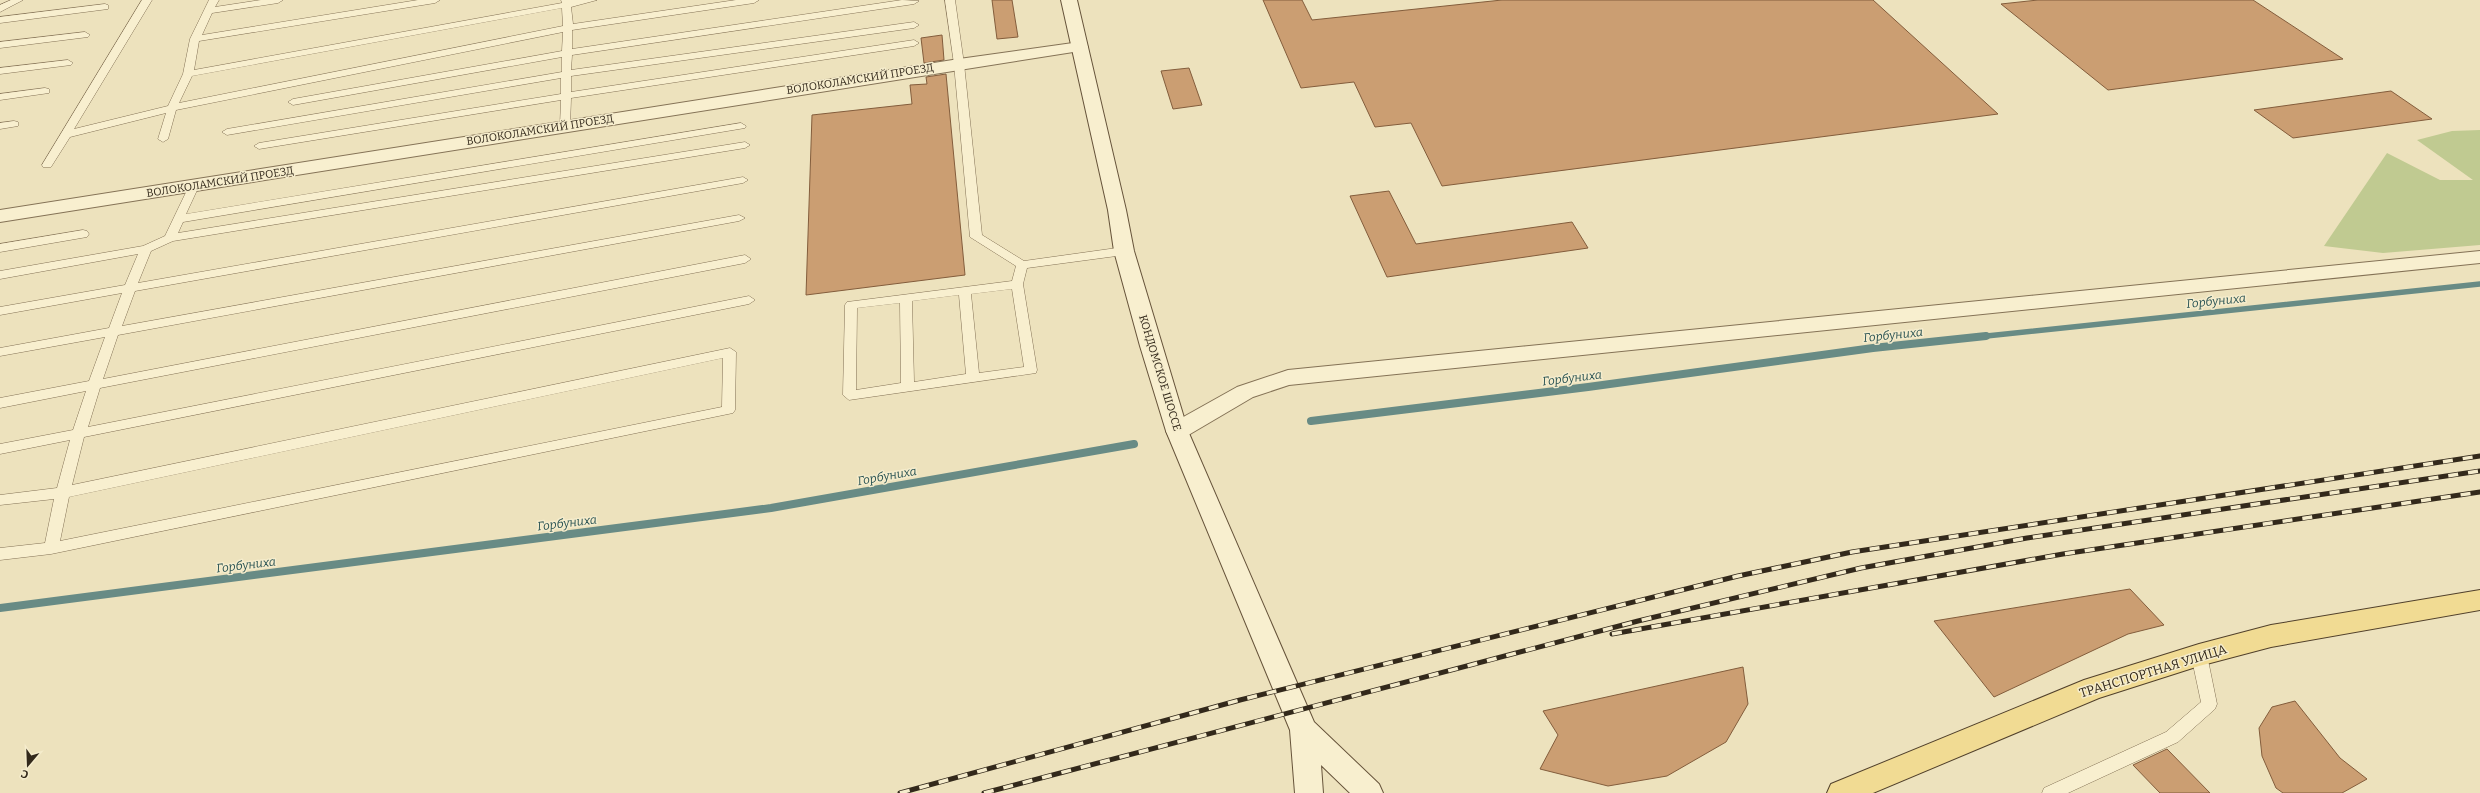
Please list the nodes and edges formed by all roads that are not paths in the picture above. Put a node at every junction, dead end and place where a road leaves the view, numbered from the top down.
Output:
1 (18, 0) edge
2 (146, 0) edge
3 (214, 0) edge
4 (278, 0) edge
5 (434, 0) edge
6 (592, 0) edge
7 (754, 0) edge
8 (950, 0) edge
9 (1069, 0) edge
10 (566, 2) edge
11 (914, 2) dead end
12 (105, 7) dead end
13 (0, 9) edge
14 (209, 11) junction
15 (0, 20) edge
16 (914, 25) dead end
17 (568, 28) junction
18 (85, 34) dead end
19 (195, 39) junction
20 (914, 43) dead end
21 (0, 45) edge
22 (1080, 47) junction
23 (566, 53) junction
24 (68, 63) dead end
25 (960, 64) junction
26 (0, 71) edge
27 (188, 74) junction
28 (566, 74) junction
29 (45, 91) dead end
30 (565, 96) junction
31 (0, 98) edge
32 (293, 102) dead end
33 (172, 108) junction
34 (14, 124) dead end
35 (0, 126) edge
36 (565, 126) junction
37 (741, 126) dead end
38 (227, 132) dead end
39 (66, 134) junction
40 (163, 139) dead end
41 (745, 145) dead end
42 (258, 146) dead end
43 (47, 165) dead end
44 (742, 180) dead end
45 (194, 186) junction
46 (0, 216) edge
47 (739, 218) dead end
48 (180, 219) junction
49 (83, 234) dead end
50 (170, 238) junction
51 (0, 248) edge
52 (146, 249) junction
53 (1124, 251) junction
54 (2480, 257) edge
55 (745, 259) dead end
56 (1022, 265) junction
57 (0, 275) edge
58 (1017, 284) junction
59 (131, 286) junction
60 (965, 291) junction
61 (906, 298) junction
62 (749, 300) dead end
63 (0, 310) edge
64 (112, 331) junction
65 (0, 352) edge
66 (973, 378) junction
67 (93, 385) junction
68 (908, 387) junction
69 (0, 403) edge
70 (1177, 431) junction
71 (80, 434) junction
72 (0, 449) edge
73 (61, 493) junction
74 (0, 500) edge
75 (51, 548) junction
76 (0, 554) edge
77 (2480, 600) edge
78 (2199, 655) junction
79 (1304, 730) junction
80 (1309, 793) edge
81 (1369, 793) edge
82 (1841, 793) edge
83 (2050, 793) edge

1 - 13 lane
2 - 39 lane
3 - 14 lane
4 - 14 lane
5 - 19 lane
6 - 10 lane
7 - 17 lane
8 - 25 lane
9 - 22 street, КОНДОМСКОЕ ШОССЕ
10 - 17 lane
10 - 27 lane
11 - 23 lane
12 - 15 lane
14 - 19 lane
16 - 28 lane
17 - 23 lane
17 - 33 lane
18 - 21 lane
19 - 27 lane
20 - 30 lane
22 - 25 street, ВОЛОКОЛАМСКИЙ ПРОЕЗД
22 - 53 street, КОНДОМСКОЕ ШОССЕ
23 - 28 lane
23 - 32 lane
24 - 26 lane
25 - 36 street, ВОЛОКОЛАМСКИЙ ПРОЕЗД
25 - 56 lane
27 - 33 lane
28 - 30 lane
28 - 38 lane
29 - 31 lane
30 - 36 lane
30 - 42 lane
33 - 39 lane
33 - 40 lane
34 - 35 lane
36 - 45 street, ВОЛОКОЛАМСКИЙ ПРОЕЗД
37 - 48 lane
39 - 43 lane
41 - 50 lane
44 - 59 lane
45 - 46 street, ВОЛОКОЛАМСКИЙ ПРОЕЗД
45 - 48 lane
47 - 64 lane
48 - 50 lane
49 - 51 lane
50 - 52 lane
52 - 57 lane
52 - 59 lane
53 - 56 lane
53 - 70 street, КОНДОМСКОЕ ШОССЕ
54 - 70 street
55 - 67 lane
56 - 58 lane
58 - 60 lane
58 - 66 lane
59 - 63 lane
59 - 64 lane
60 - 61 lane
60 - 66 lane
61 - 68 lane
61 - 68 lane
62 - 71 lane
64 - 65 lane
64 - 67 lane
66 - 68 lane
67 - 69 lane
67 - 71 lane
70 - 79 street, КОНДОМСКОЕ ШОССЕ
71 - 72 lane
71 - 73 lane
73 - 74 lane
73 - 75 lane
73 - 75 lane
75 - 76 lane
77 - 78 main road, ТРАНСПОРТНАЯ УЛИЦА
78 - 82 main road, ТРАНСПОРТНАЯ УЛИЦА
78 - 83 lane
79 - 80 street, КОНДОМСКОЕ ШОССЕ
79 - 81 street, КОНДОМСКОЕ ШОССЕ

